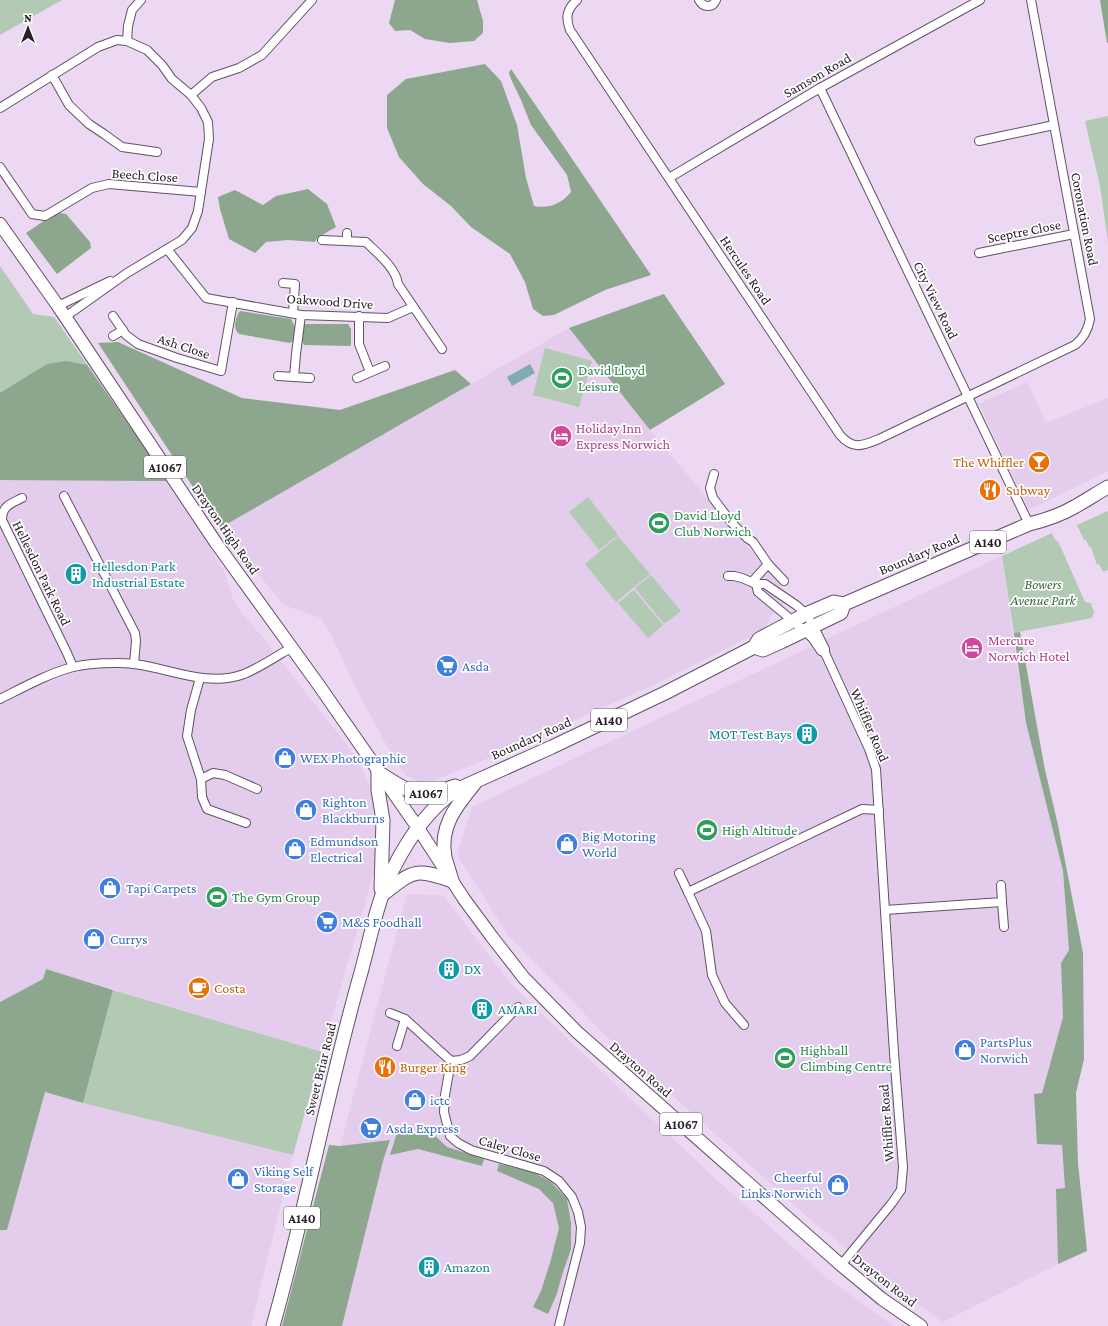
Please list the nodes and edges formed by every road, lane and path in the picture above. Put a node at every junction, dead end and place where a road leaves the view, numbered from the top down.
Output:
1 (141, 0) edge
2 (312, 0) edge
3 (577, 0) edge
4 (699, 0) edge
5 (716, 0) edge
6 (980, 0) edge
7 (1031, 0) edge
8 (127, 41) junction
9 (52, 75) junction
10 (820, 88) junction
11 (191, 95) junction
12 (0, 108) edge
13 (1054, 125) junction
14 (978, 141) dead end
15 (157, 152) dead end
16 (0, 167) edge
17 (669, 178) junction
18 (201, 192) junction
19 (0, 224) edge
20 (1074, 234) junction
21 (322, 240) dead end
22 (167, 249) junction
23 (979, 253) dead end
24 (127, 273) junction
25 (283, 283) dead end
26 (233, 302) junction
27 (58, 306) junction
28 (413, 307) junction
29 (297, 314) junction
30 (113, 316) dead end
31 (359, 316) junction
32 (66, 317) junction
33 (123, 330) junction
34 (113, 336) dead end
35 (442, 349) dead end
36 (384, 366) dead end
37 (370, 372) junction
38 (278, 376) dead end
39 (294, 377) junction
40 (310, 378) dead end
41 (357, 378) dead end
42 (968, 396) junction
43 (714, 474) dead end
44 (1102, 490) edge
45 (64, 496) dead end
46 (22, 498) dead end
47 (1029, 524) junction
48 (768, 564) junction
49 (728, 576) dead end
50 (784, 581) dead end
51 (754, 583) junction
52 (844, 604) junction
53 (806, 614) junction
54 (794, 622) junction
55 (810, 629) junction
56 (292, 647) junction
57 (754, 647) junction
58 (134, 664) junction
59 (73, 667) junction
60 (200, 678) junction
61 (0, 699) edge
62 (378, 772) junction
63 (201, 779) junction
64 (478, 780) junction
65 (257, 789) dead end
66 (879, 810) junction
67 (246, 824) dead end
68 (418, 828) junction
69 (678, 873) dead end
70 (452, 881) junction
71 (1000, 885) dead end
72 (688, 892) junction
73 (381, 896) junction
74 (1002, 902) junction
75 (885, 910) junction
76 (1004, 927) dead end
77 (518, 1006) dead end
78 (390, 1013) dead end
79 (405, 1019) junction
80 (744, 1025) dead end
81 (397, 1046) dead end
82 (451, 1061) junction
83 (841, 1265) junction
84 (273, 1326) edge
85 (558, 1326) edge
86 (921, 1326) edge

1 - 8 street
2 - 11 street
3 - 17 street, Hercules Road
4 - 5 street
6 - 10 street, Samson Road
7 - 13 street, Coronation Road
8 - 9 street
8 - 11 street
9 - 12 street
9 - 15 street
10 - 17 street, Samson Road
10 - 42 street, City View Road
11 - 18 street
13 - 14 street
13 - 20 street, Coronation Road
16 - 18 street, Beech Close
17 - 42 street, Hercules Road
18 - 22 street
19 - 27 main road, Drayton High Road / A1067
20 - 23 street, Sceptre Close
20 - 42 street, Coronation Road
21 - 28 street
22 - 24 street
22 - 26 street, Oakwood Drive
24 - 27 street
24 - 32 street
25 - 29 street
26 - 29 street, Oakwood Drive
26 - 33 street, Ash Close
27 - 32 main road, Drayton High Road / A1067
28 - 31 street, Oakwood Drive
28 - 35 street
29 - 31 street, Oakwood Drive
29 - 39 street
30 - 33 street, Ash Close
31 - 37 street
32 - 56 main road, Drayton High Road / A1067
33 - 34 street
36 - 37 street
37 - 41 street
38 - 39 street
39 - 40 street
42 - 47 street, City View Road
43 - 48 street
44 - 47 highway, Boundary Road / A140
45 - 58 street
46 - 59 street, Hellesdon Park Road
47 - 52 highway, Boundary Road / A140
48 - 50 street
48 - 51 street
49 - 51 street
51 - 53 street
51 - 54 street
52 - 53 highway, Boundary Road / A140
52 - 55 highway, Boundary Road / A140
53 - 54 highway, Boundary Road / A140
53 - 55 street, Whiffler Road
54 - 55 street
54 - 57 highway, Boundary Road / A140
55 - 57 highway, Boundary Road / A140
55 - 66 street, Whiffler Road
56 - 60 street
56 - 62 main road, Drayton High Road / A1067
57 - 64 highway, Boundary Road / A140
58 - 59 street
58 - 60 street
59 - 61 street
60 - 63 street
62 - 64 highway, A1067
62 - 68 main road, Drayton High Road / A1067
62 - 73 highway, A140
63 - 65 street
63 - 67 street
64 - 68 highway, Boundary Road / A140
64 - 70 highway, A140
66 - 72 street
66 - 75 street, Whiffler Road
68 - 70 main road, Drayton Road / A1067
68 - 73 highway, Sweet Briar Road / A140
69 - 72 street
70 - 73 highway
70 - 83 main road, Drayton Road / A1067
71 - 74 street
72 - 80 street
73 - 84 highway, Sweet Briar Road / A140
74 - 75 street
74 - 76 street
75 - 83 street, Whiffler Road
77 - 82 street
78 - 79 street
79 - 81 street
79 - 82 street
82 - 85 street, Caley Close
83 - 86 main road, Drayton Road / A1067

